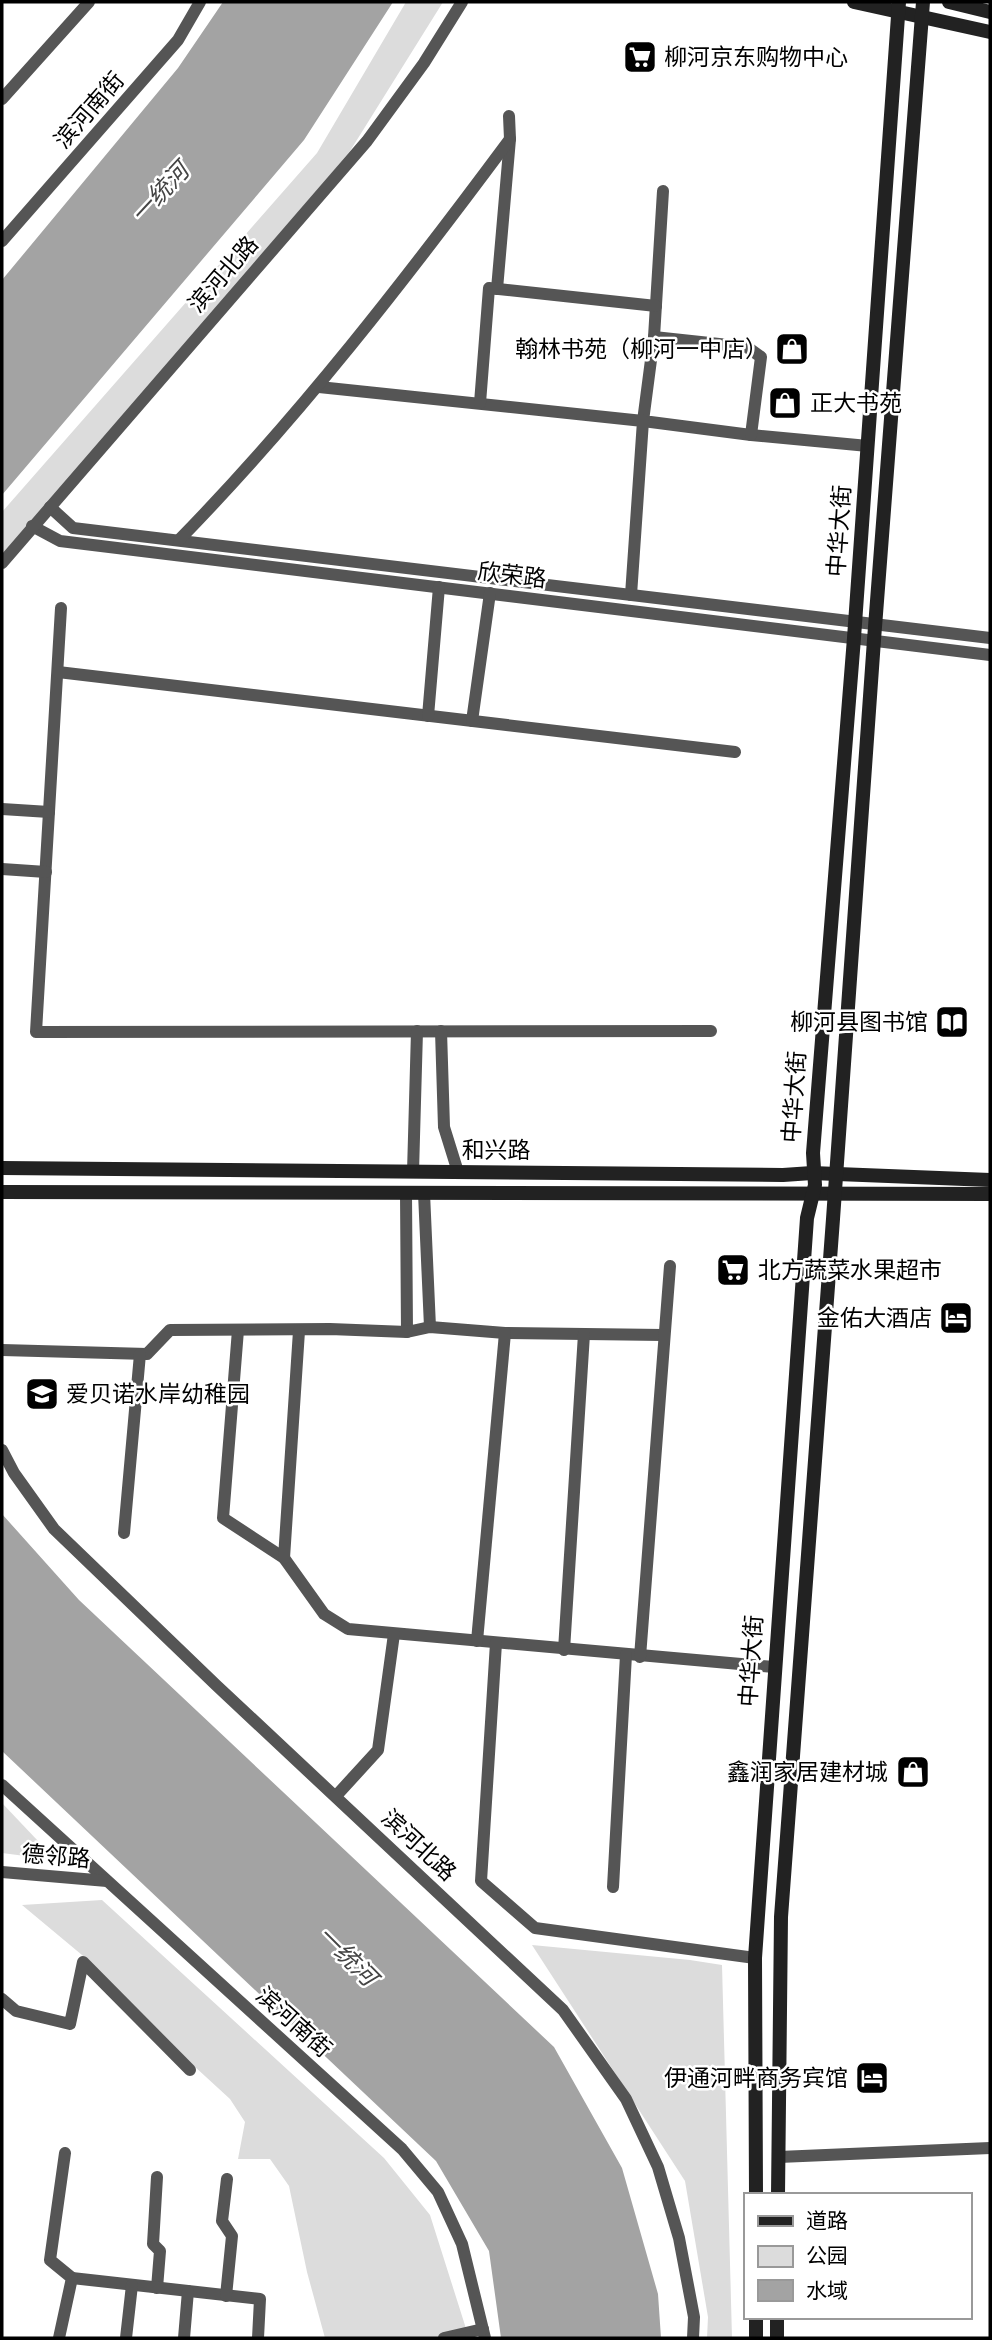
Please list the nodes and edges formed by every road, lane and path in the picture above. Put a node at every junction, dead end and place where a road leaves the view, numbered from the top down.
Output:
1 (89, 2) edge
2 (200, 2) edge
3 (462, 2) edge
4 (854, 2) edge
5 (923, 2) edge
6 (949, 2) edge
7 (899, 7) edge
8 (990, 12) edge
9 (922, 17) junction
10 (990, 32) edge
11 (2, 99) edge
12 (509, 116) dead end
13 (510, 139) junction
14 (663, 191) dead end
15 (2, 241) edge
16 (498, 289) junction
17 (656, 306) junction
18 (654, 337) junction
19 (318, 387) junction
20 (480, 403) junction
21 (643, 421) junction
22 (751, 435) junction
23 (868, 446) junction
24 (50, 507) junction
25 (32, 526) junction
26 (179, 540) junction
27 (2, 563) edge
28 (439, 587) junction
29 (490, 593) junction
30 (631, 595) junction
31 (61, 608) dead end
32 (855, 622) junction
33 (876, 624) junction
34 (854, 638) junction
35 (990, 638) edge
36 (874, 640) junction
37 (990, 655) edge
38 (58, 672) junction
39 (428, 716) junction
40 (472, 721) junction
41 (735, 752) dead end
42 (2, 809) edge
43 (49, 812) junction
44 (2, 869) edge
45 (46, 872) junction
46 (417, 1031) junction
47 (441, 1031) junction
48 (711, 1031) dead end
49 (2, 1168) edge
50 (413, 1172) junction
51 (458, 1172) junction
52 (812, 1172) junction
53 (836, 1175) junction
54 (990, 1180) edge
55 (2, 1192) edge
56 (407, 1193) junction
57 (424, 1193) junction
58 (834, 1194) junction
59 (990, 1194) edge
60 (813, 1195) junction
61 (670, 1266) dead end
62 (430, 1327) junction
63 (238, 1330) junction
64 (299, 1331) junction
65 (407, 1332) junction
66 (505, 1333) junction
67 (584, 1334) junction
68 (663, 1335) junction
69 (2, 1350) edge
70 (141, 1354) junction
71 (2, 1450) edge
72 (124, 1533) dead end
73 (284, 1558) junction
74 (394, 1634) junction
75 (477, 1641) junction
76 (496, 1643) junction
77 (564, 1650) junction
78 (626, 1655) junction
79 (640, 1657) junction
80 (774, 1667) junction
81 (2, 1785) edge
82 (336, 1796) junction
83 (2, 1872) edge
84 (107, 1881) junction
85 (613, 1887) dead end
86 (755, 1958) junction
87 (2, 1999) edge
88 (190, 2070) dead end
89 (990, 2148) edge
90 (65, 2153) dead end
91 (779, 2157) junction
92 (157, 2177) dead end
93 (227, 2179) dead end
94 (756, 2193) edge
95 (778, 2193) edge
96 (72, 2278) junction
97 (132, 2285) junction
98 (157, 2288) junction
99 (188, 2291) junction
100 (226, 2296) junction
101 (756, 2319) edge
102 (777, 2319) edge
103 (484, 2333) edge
104 (59, 2338) edge
105 (126, 2338) edge
106 (184, 2338) edge
107 (258, 2338) edge
108 (444, 2338) edge
109 (693, 2338) edge
110 (756, 2338) edge
111 (777, 2338) edge

1 - 11 street
2 - 15 street, 滨河南街
3 - 24 street, 滨河北路
4 - 7 main road
5 - 9 main road, 中华大街
6 - 8 main road
7 - 9 main road
7 - 23 main road, 中华大街
9 - 10 main road
9 - 33 main road, 中华大街
12 - 13 street
13 - 16 street
13 - 19 street
14 - 17 street
16 - 17 street
16 - 20 street
17 - 18 street
18 - 21 street
18 - 22 street
19 - 20 street
19 - 26 street
20 - 21 street
21 - 22 street
21 - 30 street
22 - 23 street
23 - 32 main road, 中华大街
24 - 25 street, 滨河北路
24 - 26 street, 欣荣路
25 - 27 street, 滨河北路
25 - 28 street, 欣荣路
26 - 30 street, 欣荣路
28 - 29 street, 欣荣路
28 - 39 street
29 - 34 street, 欣荣路
29 - 40 street
30 - 32 street, 欣荣路
31 - 38 street
32 - 33 street, 欣荣路
32 - 34 main road, 中华大街
33 - 35 street, 欣荣路
33 - 36 main road, 中华大街
34 - 36 street, 欣荣路
34 - 52 main road, 中华大街
36 - 37 street, 欣荣路
36 - 53 main road, 中华大街
38 - 39 street
38 - 43 street
39 - 40 street
40 - 41 street
42 - 43 street
43 - 45 street
44 - 45 street
45 - 46 street
46 - 47 street
46 - 50 street
47 - 48 street
47 - 51 street
49 - 50 main road, 和兴路
50 - 51 main road, 和兴路
51 - 52 main road, 和兴路
52 - 53 main road, 和兴路
52 - 60 main road, 中华大街
53 - 54 main road, 和兴路
53 - 58 main road, 中华大街
55 - 56 main road, 和兴路
56 - 57 main road, 和兴路
56 - 65 street
57 - 60 main road, 和兴路
57 - 62 street
58 - 59 main road, 和兴路
58 - 60 main road, 和兴路
58 - 91 main road, 中华大街
60 - 80 main road, 中华大街
61 - 68 street
62 - 65 street
62 - 66 street
63 - 64 street
63 - 70 street
63 - 73 street
64 - 65 street
64 - 73 street
66 - 67 street
66 - 75 street
67 - 68 street
67 - 77 street
68 - 79 street
69 - 70 street
70 - 72 street
71 - 82 street, 滨河北路
73 - 74 street
74 - 75 street
74 - 82 street
75 - 76 street
76 - 77 street
76 - 86 street
77 - 78 street
78 - 79 street
78 - 85 street
79 - 80 street
80 - 86 main road, 中华大街
81 - 84 street, 滨河南街
82 - 109 street, 滨河北路
83 - 84 street, 德邻路
84 - 103 street, 滨河南街
86 - 94 main road, 中华大街
87 - 88 street
89 - 91 street
90 - 96 street
91 - 95 main road, 中华大街
92 - 98 street
93 - 100 street
96 - 97 street
96 - 104 street
97 - 98 street
97 - 105 street
98 - 99 street
99 - 100 street
99 - 106 street
100 - 107 street
101 - 110 main road
102 - 111 main road
103 - 108 street

